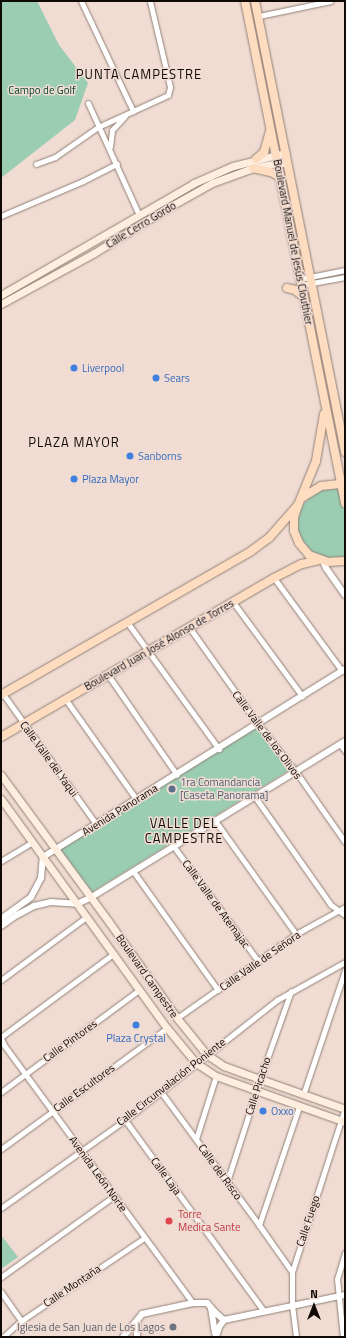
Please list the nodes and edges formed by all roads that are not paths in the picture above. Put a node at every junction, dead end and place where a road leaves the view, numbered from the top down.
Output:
1 (81, 1) edge
2 (150, 1) edge
3 (245, 1) edge
4 (255, 1) edge
5 (330, 1) edge
6 (258, 16) junction
7 (88, 103) dead end
8 (133, 111) junction
9 (126, 115) junction
10 (98, 127) junction
11 (270, 128) junction
12 (111, 150) junction
13 (285, 153) junction
14 (276, 159) junction
15 (256, 160) junction
16 (287, 163) junction
17 (36, 164) dead end
18 (117, 164) junction
19 (253, 168) junction
20 (280, 177) junction
21 (139, 215) junction
22 (1, 216) edge
23 (345, 270) edge
24 (345, 277) edge
25 (310, 280) junction
26 (301, 282) junction
27 (287, 288) dead end
28 (1, 295) edge
29 (304, 297) junction
30 (1, 304) edge
31 (324, 401) junction
32 (345, 452) edge
33 (343, 485) edge
34 (299, 503) junction
35 (345, 503) edge
36 (321, 560) junction
37 (343, 562) edge
38 (274, 578) junction
39 (345, 595) edge
40 (233, 602) junction
41 (127, 622) junction
42 (189, 627) junction
43 (147, 652) junction
44 (344, 670) edge
45 (108, 675) junction
46 (2, 694) edge
47 (302, 696) junction
48 (66, 700) junction
49 (24, 724) junction
50 (258, 724) junction
51 (4, 735) edge
52 (1, 741) edge
53 (342, 743) edge
54 (219, 749) junction
55 (345, 751) edge
56 (296, 772) junction
57 (177, 775) junction
58 (1, 777) edge
59 (255, 797) junction
60 (136, 799) junction
61 (1, 800) edge
62 (216, 822) junction
63 (96, 824) junction
64 (33, 842) junction
65 (345, 842) edge
66 (174, 847) junction
67 (56, 850) junction
68 (43, 857) junction
69 (1, 861) edge
70 (133, 871) junction
71 (90, 898) junction
72 (77, 904) junction
73 (345, 907) edge
74 (337, 911) junction
75 (345, 916) edge
76 (86, 917) junction
77 (1, 919) edge
78 (1, 926) edge
79 (296, 934) junction
80 (113, 954) junction
81 (258, 961) junction
82 (345, 962) edge
83 (345, 970) edge
84 (1, 980) edge
85 (139, 990) junction
86 (218, 990) junction
87 (291, 991) junction
88 (177, 1018) junction
89 (167, 1028) junction
90 (1, 1037) edge
91 (2, 1045) edge
92 (206, 1054) junction
93 (196, 1063) junction
94 (25, 1075) junction
95 (216, 1076) junction
96 (260, 1079) junction
97 (256, 1091) junction
98 (1, 1092) edge
99 (161, 1092) junction
100 (303, 1095) junction
101 (299, 1107) junction
102 (345, 1109) edge
103 (52, 1111) junction
104 (125, 1120) junction
105 (343, 1121) edge
106 (196, 1140) junction
107 (1, 1149) edge
108 (81, 1150) junction
109 (227, 1182) junction
110 (114, 1196) junction
111 (1, 1208) edge
112 (259, 1225) junction
113 (144, 1238) junction
114 (345, 1252) edge
115 (292, 1272) junction
116 (1, 1277) edge
117 (1, 1292) edge
118 (342, 1296) edge
119 (192, 1302) junction
120 (292, 1305) junction
121 (210, 1306) junction
122 (264, 1311) junction
123 (137, 1320) junction
124 (224, 1320) junction
125 (21, 1321) junction
126 (3, 1337) edge
127 (123, 1337) edge
128 (137, 1337) edge
129 (216, 1337) edge
130 (296, 1337) edge
131 (343, 1337) edge

1 - 8 street
2 - 8 street
3 - 11 main road, Boulevard Manuel de Jesús Clouthier
4 - 6 main road, Boulevard Manuel de Jesús Clouthier
5 - 6 street
6 - 13 main road, Boulevard Manuel de Jesús Clouthier
7 - 10 street
8 - 9 street
9 - 10 street
9 - 12 street
10 - 12 street
10 - 17 street
11 - 14 main road, Boulevard Manuel de Jesús Clouthier
11 - 15 main road
12 - 18 street
13 - 14 main road, Calle Cerro Gordo
13 - 16 main road, Boulevard Manuel de Jesús Clouthier
14 - 15 main road, Calle Cerro Gordo
14 - 16 main road, Calle Cerro Gordo
14 - 19 main road, Calle Cerro Gordo
14 - 20 main road, Boulevard Manuel de Jesús Clouthier
15 - 21 main road, Calle Cerro Gordo
16 - 25 main road, Boulevard Manuel de Jesús Clouthier
18 - 21 street
18 - 22 street
19 - 20 main road
19 - 30 main road, Calle Cerro Gordo
20 - 26 main road, Boulevard Manuel de Jesús Clouthier
21 - 28 main road, Calle Cerro Gordo
23 - 25 street
24 - 25 street
25 - 26 street
25 - 32 main road, Boulevard Manuel de Jesús Clouthier
26 - 29 main road, Boulevard Manuel de Jesús Clouthier
27 - 29 main road
29 - 31 main road, Boulevard Manuel de Jesús Clouthier
31 - 33 main road, Boulevard Manuel de Jesús Clouthier
31 - 34 main road
33 - 34 main road
33 - 35 main road
34 - 36 main road
34 - 41 main road
36 - 37 main road, Boulevard Juan José Alonso de Torres
36 - 38 main road, Boulevard Juan José Alonso de Torres
36 - 39 street
38 - 40 main road, Boulevard Juan José Alonso de Torres
38 - 44 street
40 - 42 main road, Boulevard Juan José Alonso de Torres
40 - 47 street
41 - 43 street
41 - 46 main road
42 - 43 main road, Boulevard Juan José Alonso de Torres
42 - 50 street, Calle Valle de los Olivos
43 - 45 main road, Boulevard Juan José Alonso de Torres
43 - 54 street
44 - 47 street, Avenida Panorama
45 - 48 main road, Boulevard Juan José Alonso de Torres
45 - 57 street
46 - 49 street, Calle Valle del Yaqui
47 - 50 street, Avenida Panorama
48 - 49 main road, Boulevard Juan José Alonso de Torres
48 - 60 street
49 - 51 main road, Boulevard Juan José Alonso de Torres
49 - 63 street, Calle Valle del Yaqui
50 - 54 street, Avenida Panorama
50 - 56 street, Calle Valle de los Olivos
51 - 52 main road
53 - 55 street
53 - 56 street
54 - 57 street, Avenida Panorama
56 - 59 street
56 - 65 street, Calle Valle de los Olivos
57 - 60 street, Avenida Panorama
58 - 67 main road, Boulevard Campestre
59 - 62 street
59 - 74 street
60 - 63 street, Avenida Panorama
61 - 64 main road, Boulevard Campestre
62 - 66 street
62 - 79 street
63 - 67 street, Avenida Panorama
64 - 68 main road, Boulevard Campestre
64 - 69 street
66 - 70 street
66 - 81 street, Calle Valle de Atemajac
67 - 68 street, Avenida Panorama
67 - 71 main road, Boulevard Campestre
68 - 72 main road, Boulevard Campestre
68 - 77 street
70 - 71 street
70 - 86 street
71 - 72 street
71 - 88 main road, Boulevard Campestre
72 - 76 main road, Boulevard Campestre
72 - 78 street
73 - 74 street, Calle Valle de Señora
74 - 75 street
74 - 79 street, Calle Valle de Señora
76 - 80 main road, Boulevard Campestre
76 - 84 street
79 - 81 street, Calle Valle de Señora
80 - 85 main road, Boulevard Campestre
80 - 90 street
81 - 86 street, Calle Valle de Señora
82 - 87 street, Calle Circunvalación Poniente
83 - 100 street
85 - 89 main road, Boulevard Campestre
85 - 94 street, Calle Pintores
86 - 88 street, Calle Valle de Señora
87 - 92 street, Calle Circunvalación Poniente
87 - 96 street, Calle Picacho
88 - 92 main road, Boulevard Campestre
89 - 93 main road, Boulevard Campestre
89 - 103 street, Calle Escultores
90 - 91 street, Avenida León Norte
91 - 94 street, Avenida León Norte
92 - 93 street, Calle Circunvalación Poniente
92 - 96 main road, Boulevard Campestre
93 - 95 main road, Boulevard Campestre
93 - 99 street, Calle Circunvalación Poniente
94 - 98 street, Calle Pintores
94 - 103 street, Avenida León Norte
95 - 97 main road, Boulevard Campestre
95 - 106 street
96 - 97 street, Calle Picacho
96 - 100 main road, Boulevard Campestre
97 - 101 main road, Boulevard Campestre
97 - 109 street, Calle Picacho
99 - 104 street, Calle Circunvalación Poniente
99 - 106 street, Calle del Risco
100 - 102 main road, Boulevard Campestre
101 - 105 main road, Boulevard Campestre
101 - 112 street
102 - 105 street, Calle Fuego
103 - 107 street, Calle Escultores
103 - 108 street, Avenida León Norte
104 - 108 street, Calle Circunvalación Poniente
104 - 122 street, Calle Laja
105 - 115 street, Calle Fuego
106 - 109 street, Calle del Risco
108 - 110 street, Avenida León Norte
108 - 111 street, Calle Circunvalación Poniente
109 - 112 street, Calle del Risco
110 - 113 street, Avenida León Norte
110 - 116 street
112 - 115 street, Calle del Risco
113 - 119 street, Avenida León Norte
113 - 125 street, Calle Montaña
114 - 118 street
115 - 120 street, Calle Fuego
117 - 125 street
118 - 120 street
118 - 131 street
119 - 121 street
119 - 123 street
120 - 122 street
120 - 130 street, Calle Fuego
121 - 124 street
121 - 129 street
122 - 124 street
123 - 127 street
123 - 128 street
124 - 129 street
125 - 126 street, Calle Montaña

